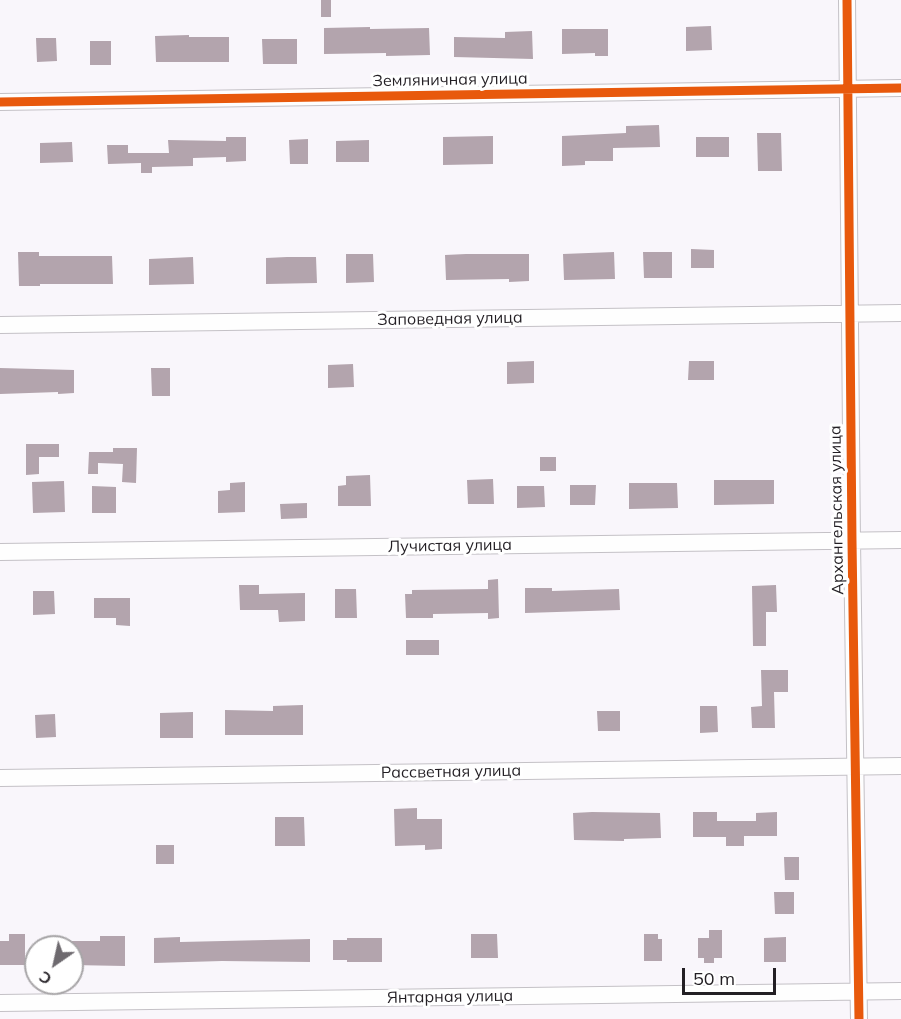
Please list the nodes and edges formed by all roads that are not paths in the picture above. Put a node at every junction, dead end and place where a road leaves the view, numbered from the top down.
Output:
1 (847, 0) edge
2 (901, 88) edge
3 (848, 89) junction
4 (0, 102) edge
5 (901, 313) edge
6 (850, 314) junction
7 (0, 326) edge
8 (901, 540) edge
9 (852, 541) junction
10 (0, 552) edge
11 (901, 766) edge
12 (856, 767) junction
13 (0, 778) edge
14 (901, 991) edge
15 (858, 992) junction
16 (0, 1003) edge
17 (859, 1019) edge

1 - 3 street, Архангельская улица
2 - 3 street, Земляничная улица
3 - 4 street, Земляничная улица
3 - 6 street, Архангельская улица
5 - 6 street, Заповедная улица
6 - 7 street, Заповедная улица
6 - 9 street, Архангельская улица
8 - 9 street, Лучистая улица
9 - 10 street, Лучистая улица
9 - 12 street, Архангельская улица
11 - 12 street, Рассветная улица
12 - 13 street, Рассветная улица
12 - 15 street, Архангельская улица
14 - 15 street, Янтарная улица
15 - 16 street, Янтарная улица
15 - 17 street, Архангельская улица

